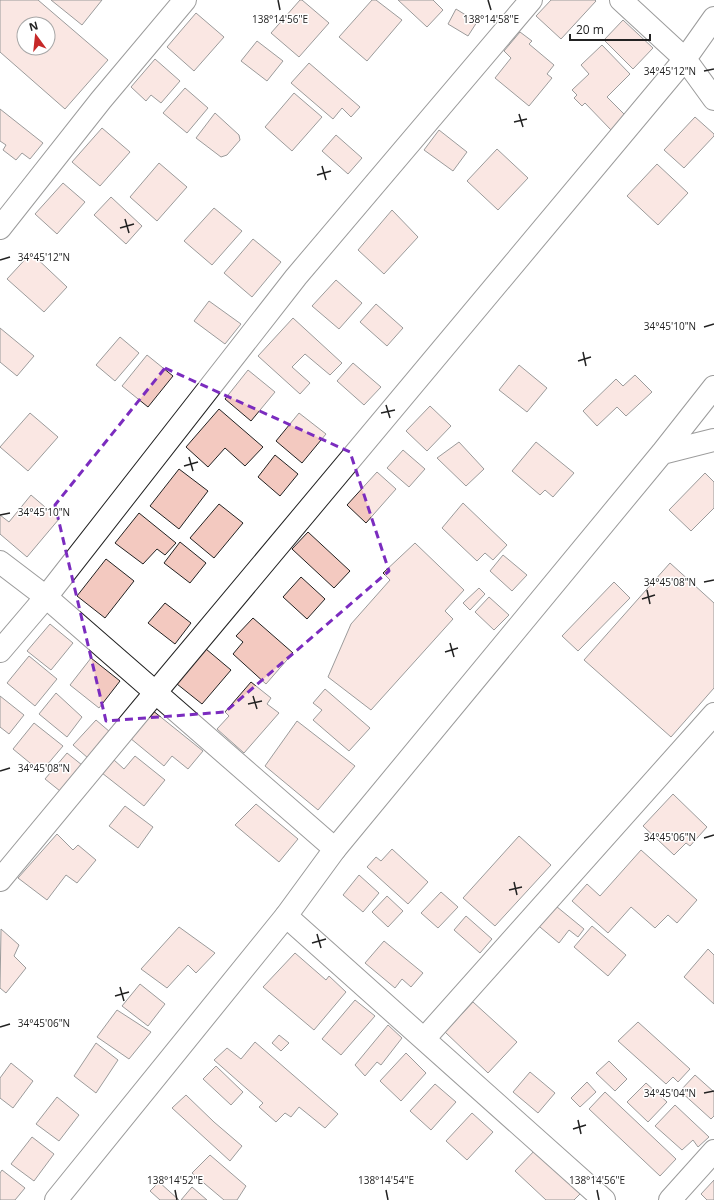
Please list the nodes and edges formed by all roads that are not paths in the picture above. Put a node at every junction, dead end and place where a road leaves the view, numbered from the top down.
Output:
1 (185, 0) edge
2 (531, 0) edge
3 (621, 0) edge
4 (714, 18) edge
5 (685, 60) junction
6 (714, 99) edge
7 (0, 228) edge
8 (714, 387) edge
9 (714, 440) edge
10 (662, 453) junction
11 (0, 562) edge
12 (46, 597) junction
13 (0, 651) edge
14 (155, 693) junction
15 (714, 714) edge
16 (335, 849) junction
17 (0, 880) edge
18 (286, 916) junction
19 (424, 1039) junction
20 (714, 1151) edge
21 (56, 1200) edge
22 (604, 1200) edge
23 (670, 1200) edge

1 - 7 street
2 - 12 street
3 - 5 street
4 - 5 street
5 - 6 street
5 - 14 street
8 - 10 street
9 - 10 street
10 - 16 street
11 - 12 street
12 - 13 street
12 - 14 street
14 - 16 street
14 - 17 street
15 - 19 street
16 - 18 street
18 - 19 street
18 - 21 street
19 - 22 street
20 - 23 street

